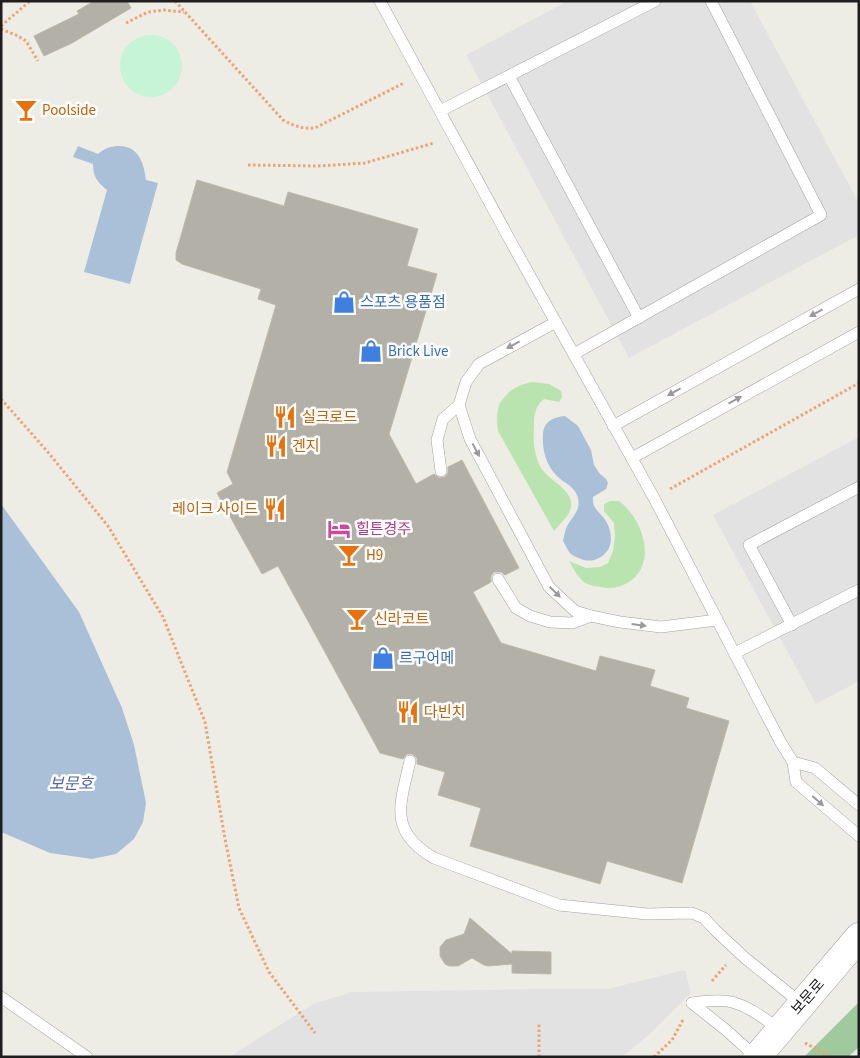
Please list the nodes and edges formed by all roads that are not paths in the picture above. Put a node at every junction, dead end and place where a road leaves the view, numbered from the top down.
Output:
1 (380, 1) edge
2 (655, 1) edge
3 (710, 1) edge
4 (509, 76) junction
5 (440, 111) junction
6 (859, 289) edge
7 (639, 318) junction
8 (556, 322) junction
9 (859, 332) edge
10 (574, 354) junction
11 (459, 405) junction
12 (614, 426) junction
13 (632, 458) junction
14 (441, 471) dead end
15 (859, 487) edge
16 (498, 579) dead end
17 (859, 590) edge
18 (591, 616) junction
19 (717, 620) junction
20 (792, 625) junction
21 (735, 653) junction
22 (410, 761) dead end
23 (793, 762) junction
24 (859, 804) edge
25 (859, 836) edge
26 (859, 937) edge
27 (1, 997) edge
28 (802, 1004) junction
29 (780, 1030) junction
30 (88, 1057) edge
31 (757, 1057) edge

1 - 5 lane
2 - 4 lane
3 - 7 lane
4 - 5 lane
4 - 7 lane
5 - 8 lane
6 -> 12 lane
7 - 10 lane
8 - 10 lane
8 -> 11 lane
13 -> 9 lane
10 - 12 lane
11 - 14 lane
11 -> 18 lane
12 - 13 lane
13 - 19 lane
15 - 20 lane
16 - 18 lane
17 - 20 lane
18 -> 19 lane
19 - 21 lane
20 - 21 lane
21 - 23 lane
22 - 28 lane
23 - 24 lane
23 -> 25 lane
26 - 28 street, 보문로
27 - 30 lane
28 - 29 street, 보문로
29 - 31 street, 보문로
29 - 31 lane

